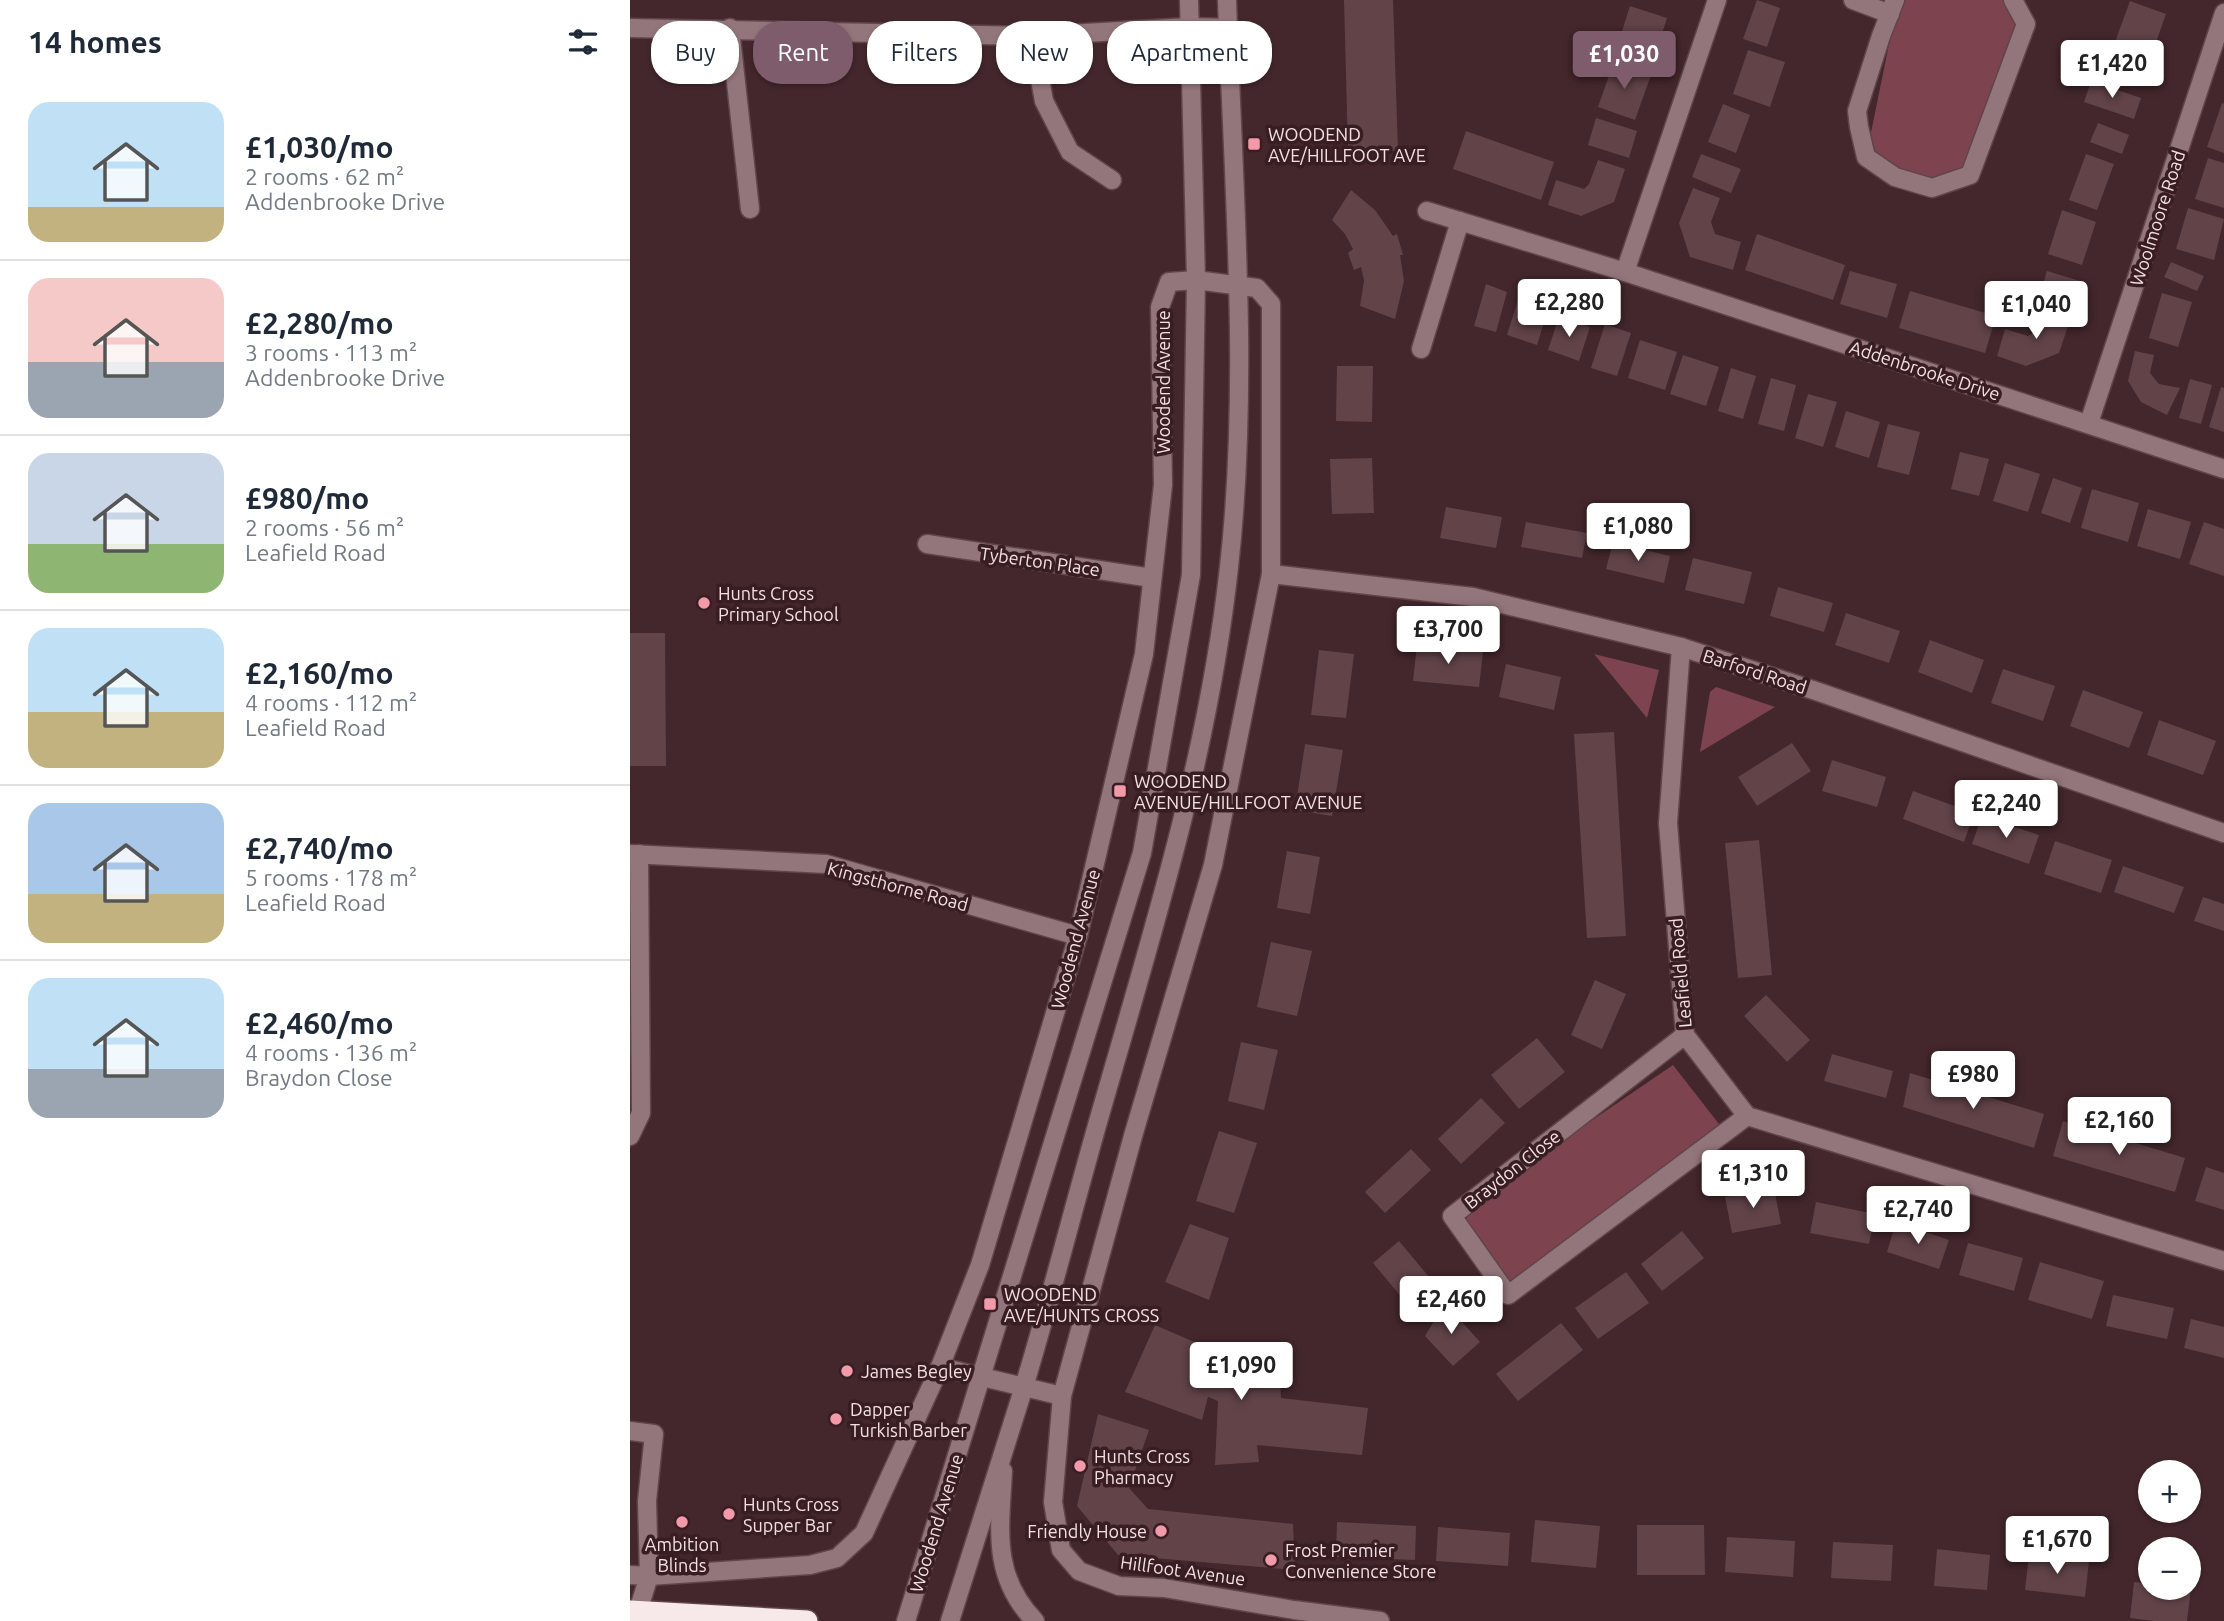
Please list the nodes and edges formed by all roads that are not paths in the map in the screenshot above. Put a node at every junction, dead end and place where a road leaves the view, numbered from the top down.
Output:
1 (1189, 0) edge
2 (1227, 0) edge
3 (1853, 0) edge
4 (2012, 0) edge
5 (1712, 1) edge
6 (1892, 7) edge
7 (2224, 13) edge
8 (1190, 21) edge
9 (1228, 21) edge
10 (630, 28) edge
11 (651, 28) edge
12 (739, 28) edge
13 (996, 35) edge
14 (736, 84) edge
15 (1041, 84) edge
16 (1191, 84) edge
17 (1230, 84) edge
18 (1112, 180) dead end
19 (750, 209) dead end
20 (1427, 211) dead end
21 (1460, 221) junction
22 (1625, 272) junction
23 (1196, 280) junction
24 (1238, 284) junction
25 (1421, 349) dead end
26 (2089, 423) junction
27 (2224, 469) edge
28 (927, 544) dead end
29 (1271, 574) junction
30 (1152, 578) junction
31 (1681, 647) junction
32 (2224, 833) edge
33 (634, 854) edge
34 (1079, 936) junction
35 (1685, 1035) junction
36 (1747, 1116) junction
37 (630, 1136) edge
38 (2224, 1261) edge
39 (940, 1367) junction
40 (979, 1377) junction
41 (1023, 1388) junction
42 (1062, 1396) junction
43 (630, 1431) edge
44 (1004, 1447) junction
45 (630, 1575) edge
46 (649, 1576) junction
47 (634, 1611) edge
48 (1294, 1615) edge
49 (807, 1621) edge
50 (906, 1621) edge
51 (950, 1621) edge
52 (1035, 1621) edge
53 (1380, 1621) edge

1 - 8 street, Woodend Avenue
2 - 9 street
3 - 6 street
4 - 6 street
5 - 22 street
7 - 26 street, Woolmoore Road
10 - 11 street
12 - 13 street
14 - 19 street
15 - 18 street
16 - 23 street, Woodend Avenue
17 - 24 street
20 - 21 street, Addenbrooke Drive
21 - 22 street, Addenbrooke Drive
21 - 25 street
22 - 26 street, Addenbrooke Drive
23 - 24 street
23 - 30 street, Woodend Avenue
23 - 40 street, Woodend Avenue
24 - 29 street
24 - 41 street
26 - 27 street, Addenbrooke Drive
28 - 30 street, Tyberton Place
29 - 31 street, Barford Road
29 - 42 street
30 - 34 street, Woodend Avenue
31 - 32 street, Barford Road
31 - 35 street, Leafield Road
33 - 34 street, Kingsthorne Road
33 - 37 street
34 - 39 street, Woodend Avenue
35 - 36 street, Leafield Road
35 - 36 street, Braydon Close
36 - 38 street
39 - 40 street
39 - 46 street, Woodend Avenue
40 - 41 street
40 - 50 street, Woodend Avenue
41 - 42 street
41 - 44 street
42 - 48 street, Hillfoot Avenue
43 - 46 street
44 - 51 street
44 - 52 street
45 - 46 street
46 - 47 street
47 - 49 highway
48 - 53 street, Hillfoot Avenue

